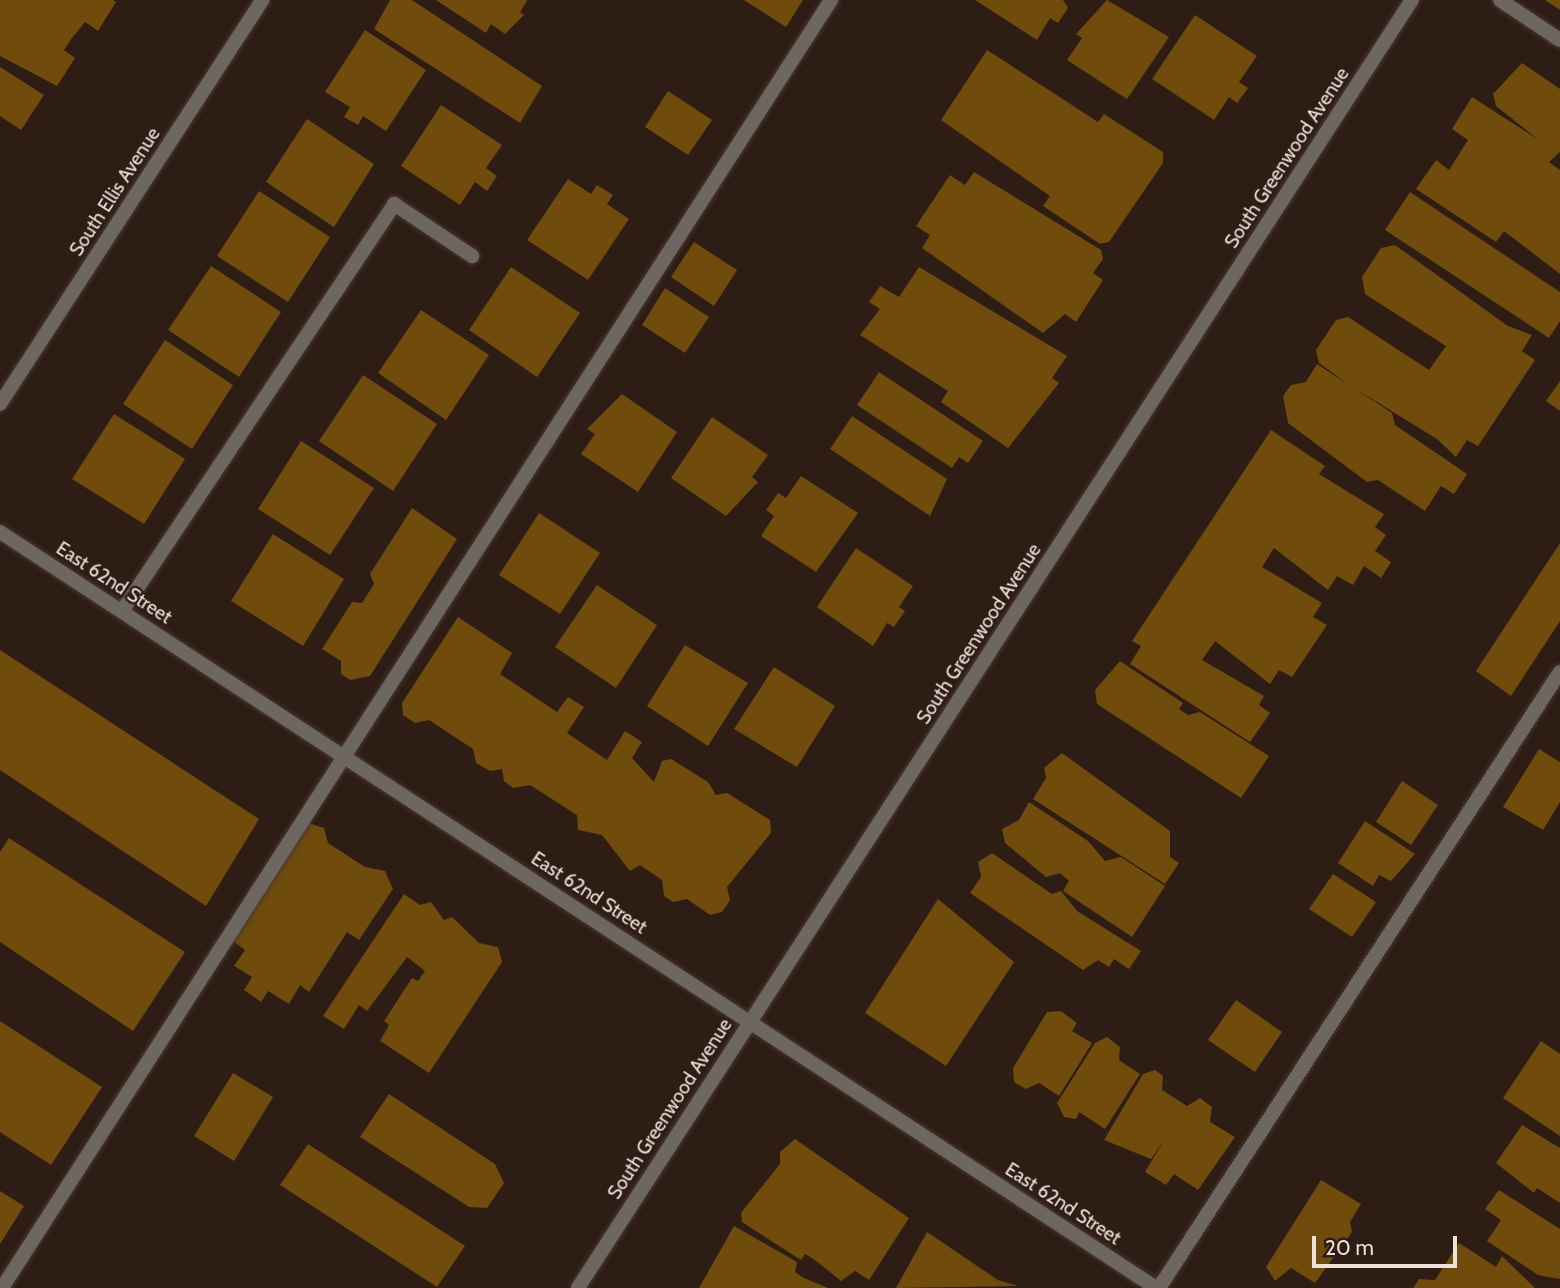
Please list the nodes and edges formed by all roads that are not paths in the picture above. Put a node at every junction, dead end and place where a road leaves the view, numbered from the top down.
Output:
1 (262, 0) edge
2 (831, 0) edge
3 (1412, 0) edge
4 (1500, 0) edge
5 (1560, 40) edge
6 (472, 256) dead end
7 (0, 404) edge
8 (0, 532) edge
9 (122, 611) junction
10 (1560, 672) edge
11 (344, 756) junction
12 (750, 1021) junction
13 (2, 1288) edge
14 (578, 1288) edge
15 (1158, 1288) edge

1 - 7 street, South Ellis Avenue
2 - 11 street
3 - 12 street, South Greenwood Avenue
4 - 5 street
6 - 9 street
8 - 9 street, East 62nd Street
9 - 11 street, East 62nd Street
10 - 15 street
11 - 12 street, East 62nd Street
11 - 13 street
12 - 14 street, South Greenwood Avenue
12 - 15 street, East 62nd Street

